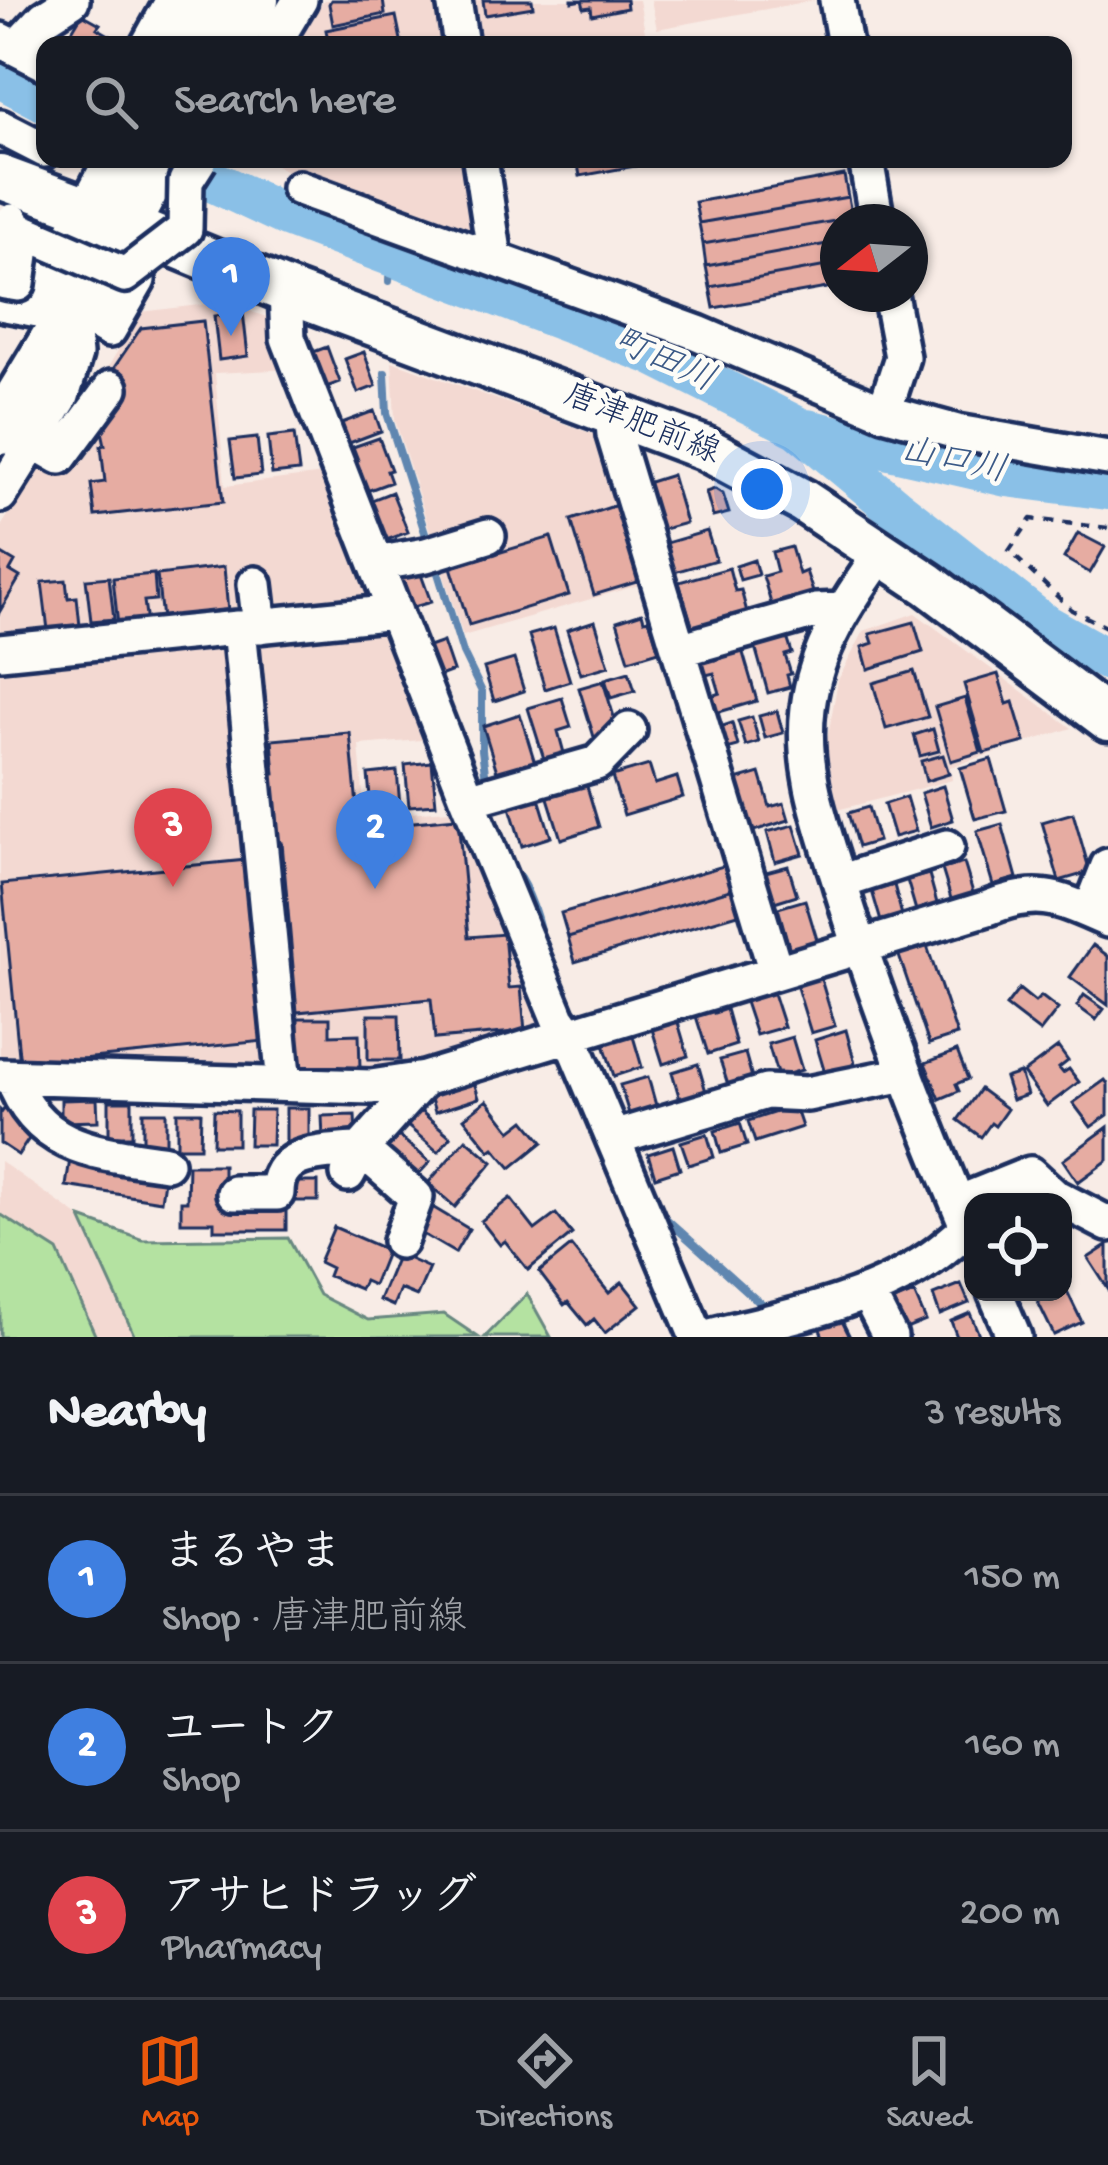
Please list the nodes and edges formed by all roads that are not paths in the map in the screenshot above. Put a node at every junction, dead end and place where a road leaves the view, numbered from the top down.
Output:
1 (72, 0) edge
2 (173, 0) edge
3 (214, 0) edge
4 (254, 0) edge
5 (300, 0) edge
6 (454, 0) edge
7 (837, 0) edge
8 (153, 36) edge
9 (192, 36) edge
10 (232, 36) edge
11 (278, 36) edge
12 (460, 36) edge
13 (843, 36) edge
14 (20, 50) edge
15 (0, 127) edge
16 (36, 145) edge
17 (135, 168) edge
18 (194, 168) edge
19 (481, 168) edge
20 (868, 168) edge
21 (0, 177) edge
22 (299, 188) dead end
23 (874, 204) edge
24 (109, 218) junction
25 (13, 221) dead end
26 (495, 258) junction
27 (286, 291) junction
28 (36, 309) edge
29 (893, 312) edge
30 (0, 371) edge
31 (111, 388) dead end
32 (612, 412) junction
33 (884, 412) junction
34 (17, 436) edge
35 (1108, 458) edge
36 (0, 495) edge
37 (488, 536) dead end
38 (882, 553) junction
39 (376, 564) junction
40 (255, 584) dead end
41 (842, 610) junction
42 (394, 613) junction
43 (249, 627) junction
44 (679, 650) junction
45 (0, 652) edge
46 (1108, 719) edge
47 (629, 730) dead end
48 (481, 796) junction
49 (947, 848) dead end
50 (1108, 866) edge
51 (840, 882) junction
52 (1099, 916) edge
53 (860, 947) junction
54 (776, 972) junction
55 (578, 1031) junction
56 (905, 1074) junction
57 (6, 1077) edge
58 (424, 1079) junction
59 (284, 1084) junction
60 (624, 1135) junction
61 (354, 1162) junction
62 (166, 1163) dead end
63 (234, 1193) dead end
64 (1006, 1193) edge
65 (1051, 1193) edge
66 (1072, 1205) edge
67 (964, 1219) edge
68 (1108, 1224) edge
69 (964, 1226) edge
70 (400, 1240) dead end
71 (867, 1292) junction
72 (999, 1301) edge
73 (702, 1337) edge
74 (890, 1337) edge
75 (1014, 1337) edge

1 - 14 street
2 - 8 street
3 - 9 highway
4 - 10 highway
5 - 11 street
6 - 12 street
7 - 13 street
15 - 16 street
17 - 24 highway
18 - 25 street, bridge
19 - 26 street
20 - 23 street
21 - 24 main road, 唐津肥前線
22 - 26 street
24 - 27 main road, 唐津肥前線
24 - 28 highway
26 - 33 street
27 - 32 main road, 唐津肥前線
27 - 39 street
28 - 30 highway
28 - 34 highway
29 - 33 street
31 - 34 street
32 - 38 main road, 唐津肥前線
32 - 44 street
33 - 35 street
34 - 36 street
37 - 39 street
38 - 41 street
38 - 46 main road, 唐津肥前線
39 - 42 street
40 - 43 street
41 - 44 street
41 - 51 street
42 - 43 street
42 - 48 street
43 - 45 street
43 - 59 street
44 - 54 street
47 - 48 street
48 - 55 street
49 - 51 street
50 - 52 street
51 - 53 street
52 - 53 street
53 - 54 street
53 - 56 street
54 - 55 street
55 - 58 street
55 - 60 street
56 - 60 street
56 - 67 street
57 - 59 street
57 - 62 street
58 - 59 street
58 - 61 street
60 - 73 street
61 - 63 street
61 - 70 street
64 - 65 street
66 - 68 street
69 - 71 street
71 - 73 street
71 - 74 street
72 - 75 street

